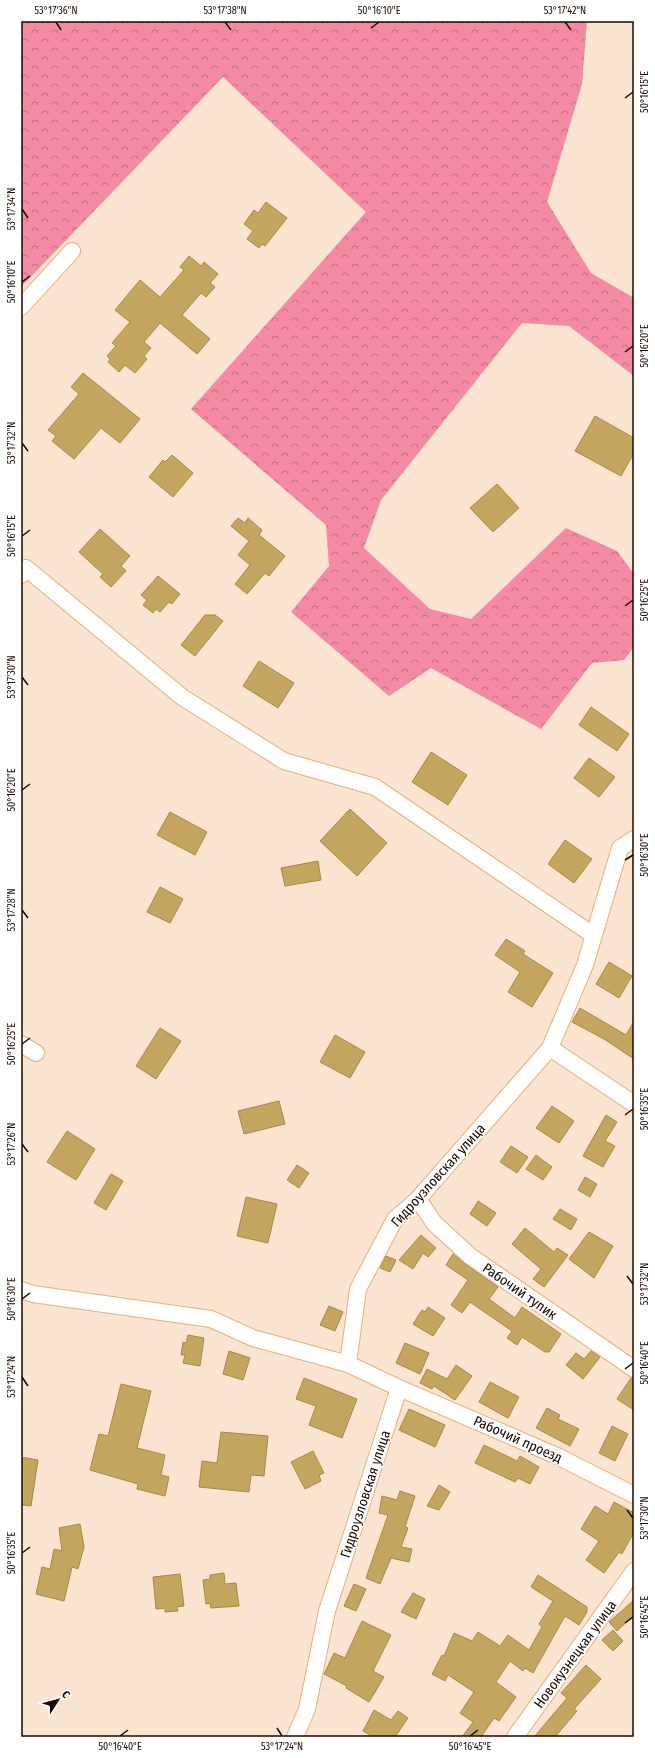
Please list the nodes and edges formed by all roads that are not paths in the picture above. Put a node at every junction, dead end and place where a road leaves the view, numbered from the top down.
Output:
1 (72, 251) dead end
2 (21, 307) edge
3 (21, 574) edge
4 (634, 839) edge
5 (593, 935) junction
6 (21, 1044) edge
7 (550, 1048) junction
8 (36, 1053) dead end
9 (634, 1104) edge
10 (418, 1199) junction
11 (21, 1290) edge
12 (348, 1364) junction
13 (634, 1369) edge
14 (399, 1388) junction
15 (634, 1495) edge
16 (634, 1571) edge
17 (295, 1737) edge
18 (515, 1737) edge

1 - 2 street
3 - 5 street
4 - 5 street, Гидроузловская улица
5 - 7 street, Гидроузловская улица
6 - 8 street
7 - 9 street
7 - 10 street, Гидроузловская улица
10 - 12 street, Гидроузловская улица
10 - 13 street, Рабочий тупик
11 - 12 street
12 - 14 street
14 - 15 street, Рабочий проезд
14 - 17 street, Гидроузловская улица
16 - 18 street, Новокузнецкая улица

